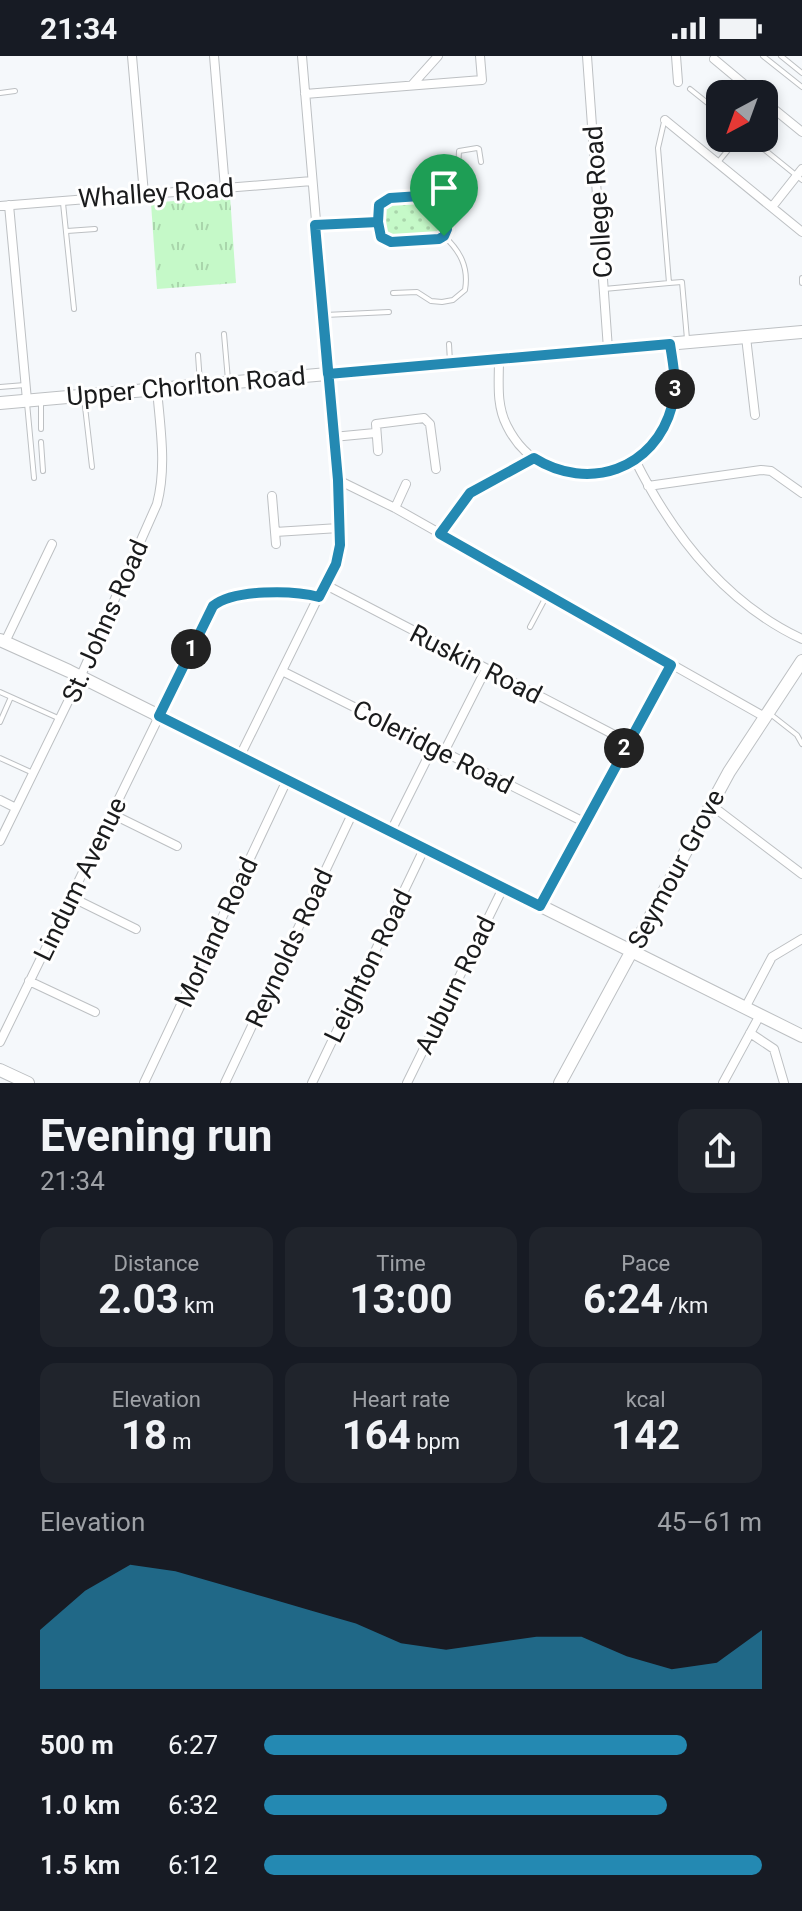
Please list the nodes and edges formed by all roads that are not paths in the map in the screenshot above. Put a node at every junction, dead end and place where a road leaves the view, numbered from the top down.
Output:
1 (132, 56) edge
2 (214, 56) edge
3 (302, 56) edge
4 (438, 56) edge
5 (480, 56) edge
6 (587, 56) edge
7 (676, 56) edge
8 (763, 56) edge
9 (781, 56) edge
10 (715, 58) edge
11 (802, 73) edge
12 (740, 80) edge
13 (678, 82) dead end
14 (411, 86) junction
15 (802, 87) edge
16 (690, 89) dead end
17 (15, 91) dead end
18 (0, 93) edge
19 (305, 94) junction
20 (706, 102) edge
21 (778, 112) edge
22 (665, 120) joint
23 (802, 132) edge
24 (726, 152) edge
25 (769, 152) edge
26 (481, 162) dead end
27 (717, 163) junction
28 (800, 175) edge
29 (312, 181) junction
30 (225, 188) junction
31 (144, 194) junction
32 (440, 197) junction
33 (63, 200) junction
34 (4, 205) edge
35 (772, 207) junction
36 (378, 222) junction
37 (315, 225) junction
38 (95, 229) dead end
39 (67, 231) junction
40 (802, 232) edge
41 (444, 236) junction
42 (669, 283) junction
43 (604, 289) junction
44 (393, 293) dead end
45 (74, 309) dead end
46 (389, 312) dead end
47 (323, 316) junction
48 (802, 332) edge
49 (224, 334) dead end
50 (746, 337) junction
51 (687, 342) junction
52 (449, 344) dead end
53 (670, 344) junction
54 (608, 349) junction
55 (198, 355) dead end
56 (499, 359) junction
57 (450, 363) junction
58 (328, 374) junction
59 (229, 383) junction
60 (25, 385) junction
61 (200, 385) junction
62 (0, 387) edge
63 (157, 389) junction
64 (84, 395) junction
65 (41, 399) junction
66 (27, 400) junction
67 (0, 403) edge
68 (755, 415) dead end
69 (41, 429) dead end
70 (375, 433) junction
71 (333, 437) junction
72 (41, 442) dead end
73 (378, 451) dead end
74 (534, 458) junction
75 (635, 460) junction
76 (92, 467) dead end
77 (436, 469) dead end
78 (43, 471) dead end
79 (34, 478) dead end
80 (338, 480) junction
81 (406, 484) dead end
82 (648, 486) junction
83 (802, 493) edge
84 (272, 496) dead end
85 (395, 508) junction
86 (339, 528) junction
87 (275, 532) junction
88 (440, 534) junction
89 (52, 544) dead end
90 (276, 544) dead end
91 (326, 585) junction
92 (547, 595) junction
93 (319, 597) junction
94 (530, 627) dead end
95 (802, 639) edge
96 (3, 641) edge
97 (802, 661) edge
98 (671, 665) junction
99 (486, 669) junction
100 (282, 671) junction
101 (81, 677) junction
102 (0, 692) edge
103 (11, 697) junction
104 (765, 714) junction
105 (159, 716) junction
106 (60, 719) junction
107 (0, 722) edge
108 (628, 742) junction
109 (802, 744) edge
110 (433, 747) junction
111 (444, 752) junction
112 (240, 756) junction
113 (0, 758) edge
114 (33, 773) junction
115 (287, 780) junction
116 (0, 800) edge
117 (711, 805) junction
118 (16, 808) junction
119 (353, 812) junction
120 (112, 814) junction
121 (584, 822) junction
122 (391, 831) junction
123 (0, 841) edge
124 (177, 846) dead end
125 (424, 849) junction
126 (802, 874) edge
127 (503, 888) junction
128 (71, 897) junction
129 (540, 906) junction
130 (136, 929) dead end
131 (802, 939) edge
132 (632, 952) junction
133 (29, 981) junction
134 (745, 1008) junction
135 (95, 1012) dead end
136 (760, 1015) junction
137 (750, 1033) junction
138 (802, 1036) edge
139 (0, 1042) edge
140 (0, 1070) edge
141 (28, 1083) edge
142 (144, 1083) edge
143 (225, 1083) edge
144 (312, 1083) edge
145 (407, 1083) edge
146 (560, 1083) edge
147 (723, 1083) edge
148 (784, 1083) edge

1 - 31 street
2 - 30 street
3 - 19 street
4 - 14 street
5 - 14 street
6 - 43 street, College Road
7 - 13 street
8 - 15 lane
9 - 11 lane
10 - 12 street
14 - 19 street
16 - 20 lane
17 - 18 lane
19 - 29 street
21 - 23 street
22 - 27 street
22 - 42 lane
24 - 27 lane
25 - 28 lane
26 - 32 lane
27 - 35 street
28 - 35 street
29 - 30 street, Whalley Road
29 - 37 street
30 - 31 street, Whalley Road
31 - 33 street, Whalley Road
32 - 36 street
32 - 41 street
33 - 34 street, Whalley Road
33 - 39 lane
34 - 60 street
35 - 40 street
36 - 37 street
36 - 41 street
37 - 47 street
38 - 39 lane
39 - 45 lane
41 - 44 lane
42 - 43 lane
42 - 51 lane
43 - 54 street, College Road
46 - 47 lane
47 - 58 street
48 - 50 main road, Upper Chorlton Road
49 - 59 lane
50 - 51 main road, Upper Chorlton Road
50 - 68 street
51 - 53 main road, Upper Chorlton Road
52 - 57 lane
53 - 54 main road, Upper Chorlton Road
53 - 75 street
54 - 56 main road, Upper Chorlton Road
55 - 61 lane
56 - 57 main road, Upper Chorlton Road
56 - 74 street
57 - 58 main road, Upper Chorlton Road
58 - 59 main road, Upper Chorlton Road
58 - 71 street
59 - 61 main road, Upper Chorlton Road
60 - 62 lane
60 - 66 street
61 - 63 main road, Upper Chorlton Road
63 - 64 main road, Upper Chorlton Road
63 - 101 street, St. Johns Road
64 - 65 main road, Upper Chorlton Road
64 - 76 lane
65 - 66 main road, Upper Chorlton Road
65 - 69 lane
66 - 67 main road, Upper Chorlton Road
66 - 79 lane
70 - 71 street
70 - 73 street
70 - 77 street
71 - 80 street
72 - 78 lane
74 - 75 street
74 - 88 street
75 - 82 street
80 - 85 street
80 - 86 street
81 - 85 street
82 - 83 street
82 - 95 street
84 - 87 street
85 - 88 street
86 - 87 street
86 - 91 street
87 - 90 street
88 - 92 street
89 - 96 street
91 - 93 street
91 - 99 street, Ruskin Road
92 - 94 lane
92 - 98 street
93 - 100 street
93 - 105 street, Lindum Avenue
96 - 101 main road
97 - 104 main road, Seymour Grove
98 - 104 street
98 - 108 street
99 - 108 street, Ruskin Road
99 - 111 street
100 - 110 street, Coleridge Road
100 - 112 street
101 - 105 main road
101 - 106 street, St. Johns Road
102 - 103 lane
103 - 106 lane
103 - 107 lane
104 - 109 lane
104 - 117 main road, Seymour Grove
105 - 112 main road
105 - 120 street, Lindum Avenue
106 - 114 street, St. Johns Road
108 - 121 street
110 - 111 street, Coleridge Road
110 - 122 street
111 - 121 street, Coleridge Road
112 - 115 main road
113 - 114 lane
114 - 118 street, St. Johns Road
115 - 119 main road
115 - 142 street, Morland Road
116 - 118 street
117 - 126 street
117 - 132 main road, Seymour Grove
118 - 123 street, St. Johns Road
119 - 122 main road
119 - 143 street, Reynolds Road
120 - 124 street
120 - 128 street, Lindum Avenue
121 - 129 street
122 - 125 main road
125 - 127 main road
125 - 144 street, Leighton Road
127 - 129 main road
127 - 145 street, Auburn Road
128 - 130 street
128 - 133 street, Lindum Avenue
129 - 132 main road
131 - 134 street
132 - 134 main road
132 - 146 main road, Seymour Grove
133 - 135 street
133 - 139 street, Lindum Avenue
134 - 136 main road
136 - 137 street
136 - 138 main road
137 - 147 street
137 - 148 street
140 - 141 main road

